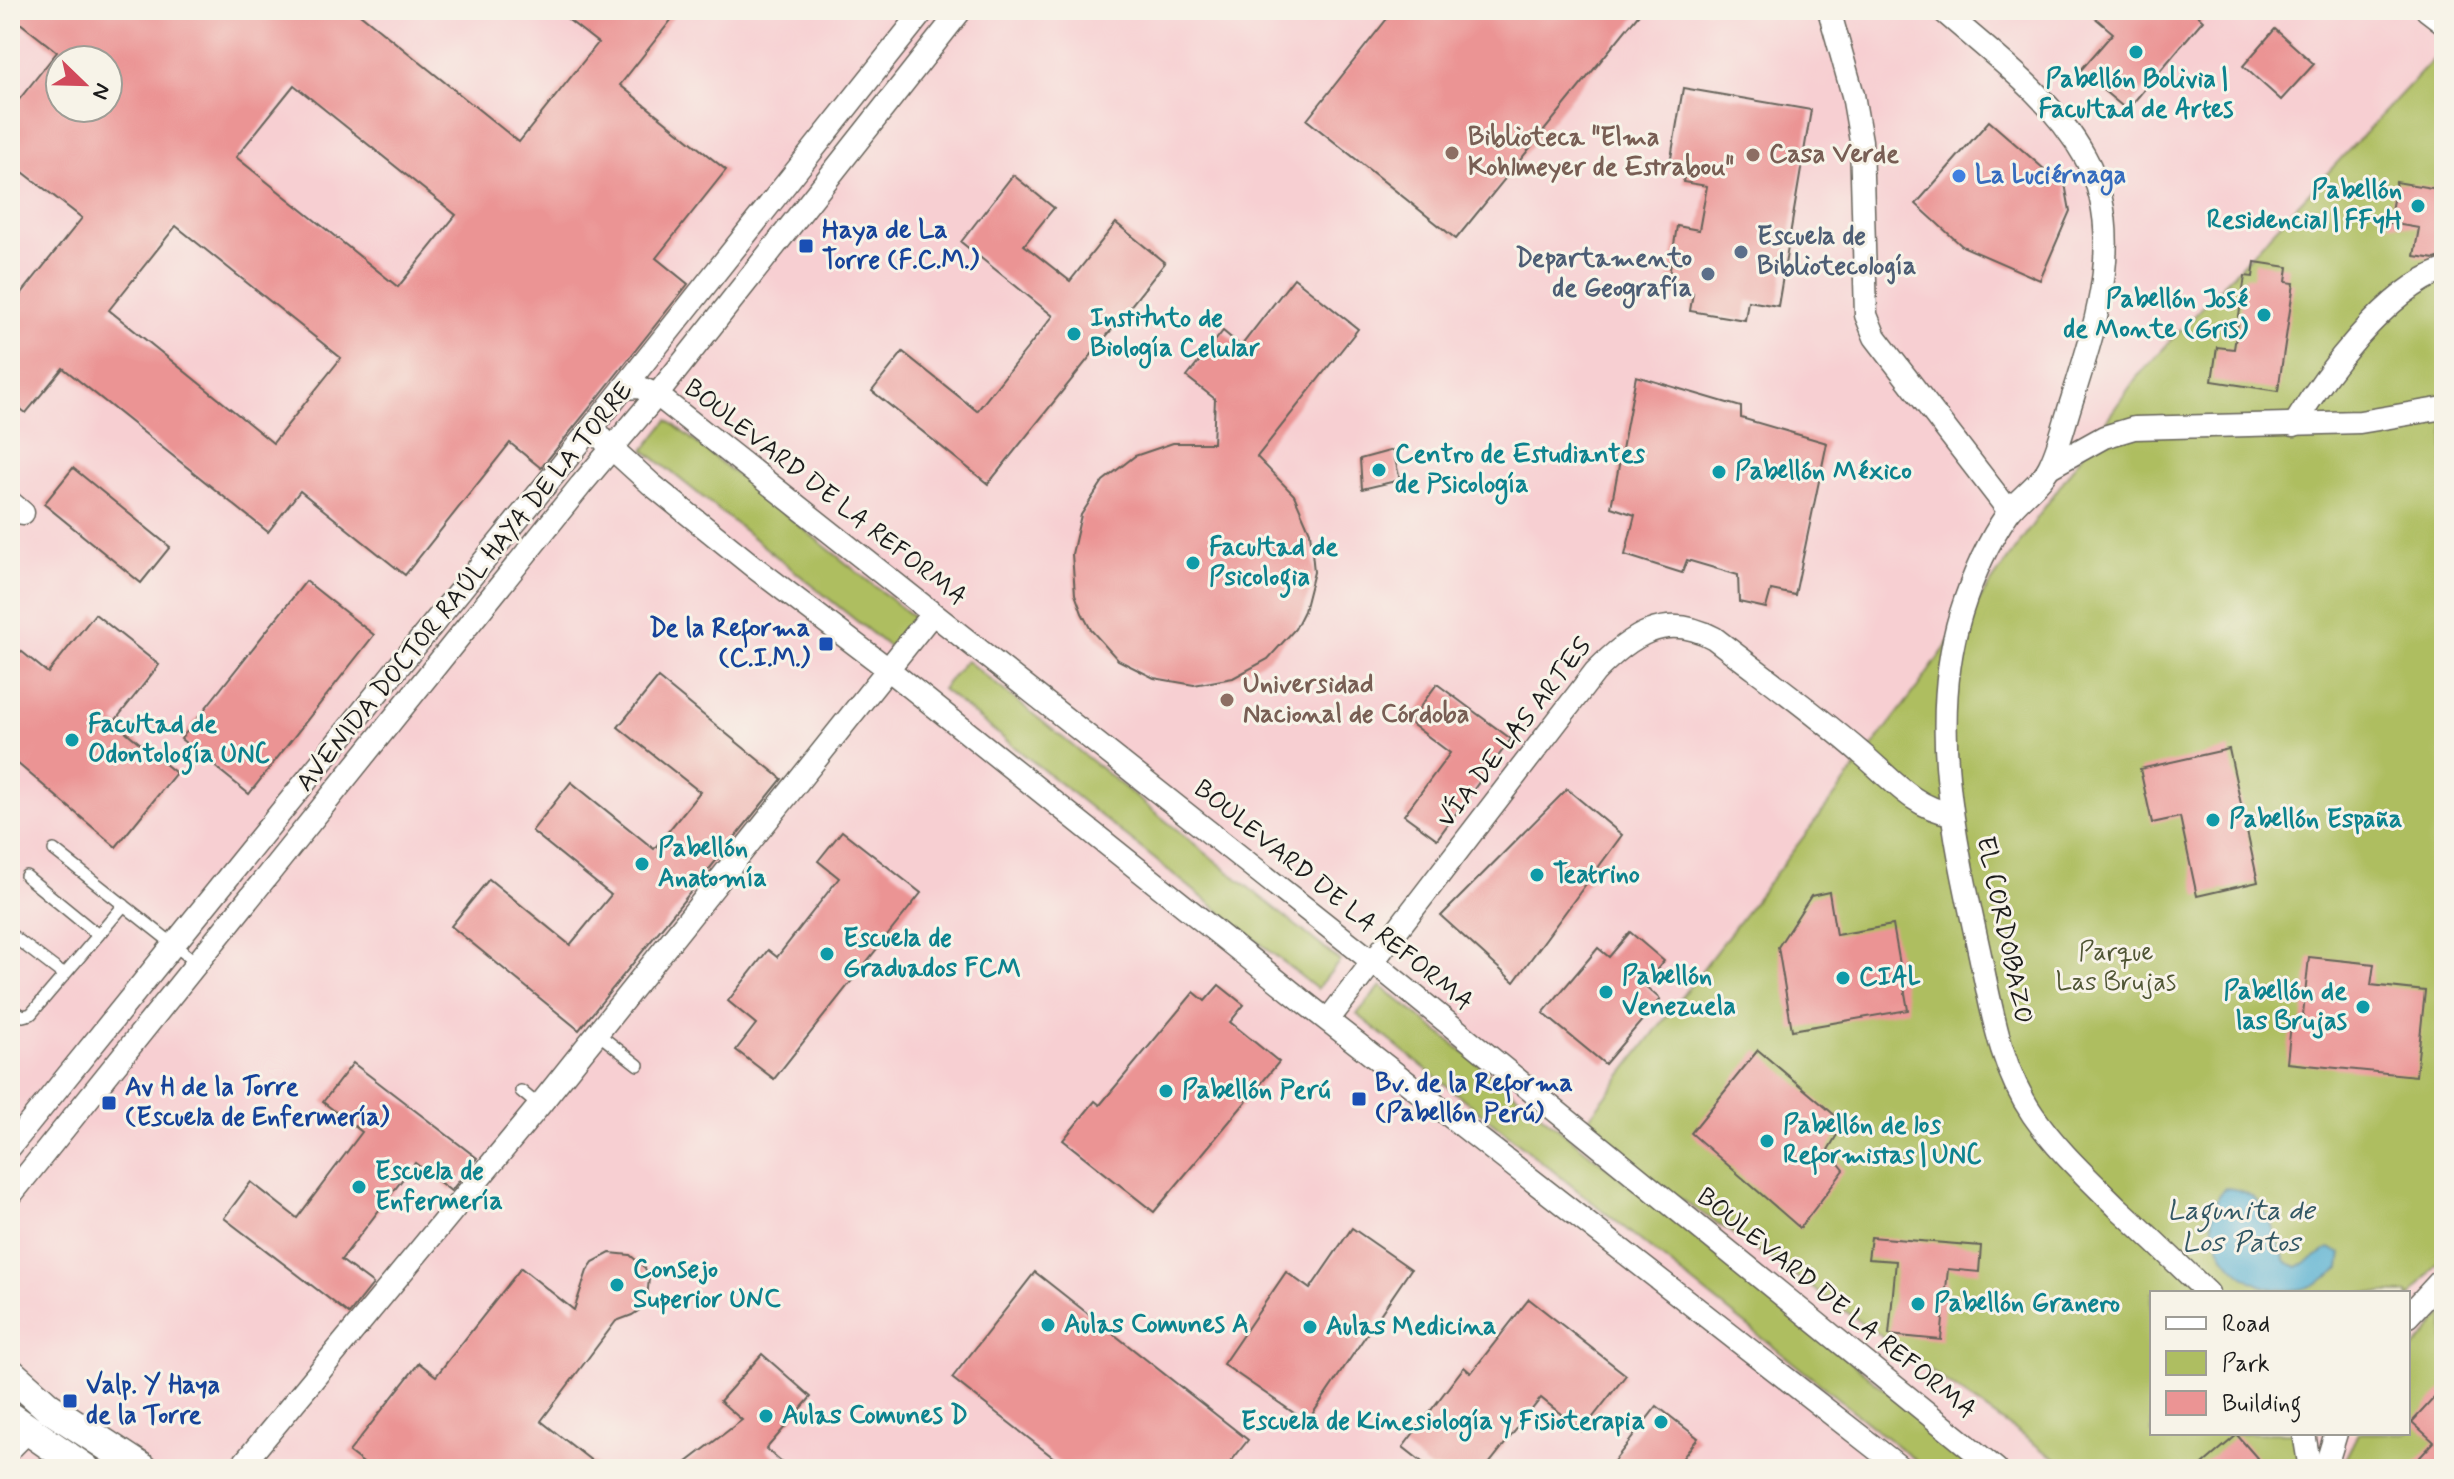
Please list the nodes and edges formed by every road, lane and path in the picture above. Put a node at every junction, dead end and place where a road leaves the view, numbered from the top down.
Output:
1 (924, 10) edge
2 (961, 10) edge
3 (1829, 10) edge
4 (1942, 10) edge
5 (2427, 10) edge
6 (2444, 23) edge
7 (2444, 270) edge
8 (624, 388) junction
9 (657, 395) junction
10 (2444, 408) edge
11 (595, 424) junction
12 (2294, 425) junction
13 (613, 448) junction
14 (2050, 467) junction
15 (2009, 511) junction
16 (932, 614) junction
17 (888, 669) junction
18 (1952, 814) junction
19 (54, 850) dead end
20 (26, 876) dead end
21 (124, 905) junction
22 (10, 934) edge
23 (98, 935) junction
24 (174, 944) junction
25 (1373, 962) junction
26 (197, 963) junction
27 (64, 975) junction
28 (10, 1008) edge
29 (1328, 1020) junction
30 (597, 1033) junction
31 (638, 1065) dead end
32 (521, 1091) dead end
33 (539, 1106) junction
34 (10, 1147) edge
35 (10, 1196) edge
36 (2444, 1277) edge
37 (2206, 1291) edge
38 (2410, 1314) edge
39 (10, 1373) edge
40 (16, 1432) edge
41 (2304, 1435) edge
42 (2335, 1435) edge
43 (85, 1469) edge
44 (143, 1469) edge
45 (239, 1469) edge
46 (1902, 1469) edge
47 (1996, 1469) edge
48 (2310, 1469) edge
49 (2325, 1469) edge

1 - 8 street, AVENIDA DOCTOR RAÚL HAYA DE LA TORRE
2 - 9 street, AVENIDA DOCTOR RAÚL HAYA DE LA TORRE
3 - 15 street
4 - 14 street, EL CORDOBAZO
5 - 6 street
7 - 12 street
8 - 9 street, BOULEVARD DE LA REFORMA
8 - 11 street, AVENIDA DOCTOR RAÚL HAYA DE LA TORRE
9 - 13 street, AVENIDA DOCTOR RAÚL HAYA DE LA TORRE
9 - 16 street, BOULEVARD DE LA REFORMA
10 - 12 street
11 - 13 street
11 - 24 street, AVENIDA DOCTOR RAÚL HAYA DE LA TORRE
12 - 14 street
13 - 17 street
13 - 26 street, AVENIDA DOCTOR RAÚL HAYA DE LA TORRE
14 - 15 street, EL CORDOBAZO
15 - 18 street, EL CORDOBAZO
16 - 17 street
16 - 25 street, BOULEVARD DE LA REFORMA
17 - 29 street
17 - 30 street
18 - 25 street, VÍA DE LAS ARTES
18 - 37 street, EL CORDOBAZO
19 - 21 lane
20 - 23 lane
21 - 23 lane
21 - 24 lane
22 - 27 lane
23 - 27 lane
24 - 26 lane
24 - 34 street, AVENIDA DOCTOR RAÚL HAYA DE LA TORRE
25 - 29 street, VÍA DE LAS ARTES
25 - 47 street, BOULEVARD DE LA REFORMA
26 - 35 street, AVENIDA DOCTOR RAÚL HAYA DE LA TORRE
27 - 28 lane
29 - 46 street
30 - 31 lane
30 - 33 street
32 - 33 lane
33 - 45 street
36 - 38 street
39 - 44 main road
40 - 43 main road
41 - 48 street
42 - 49 street

